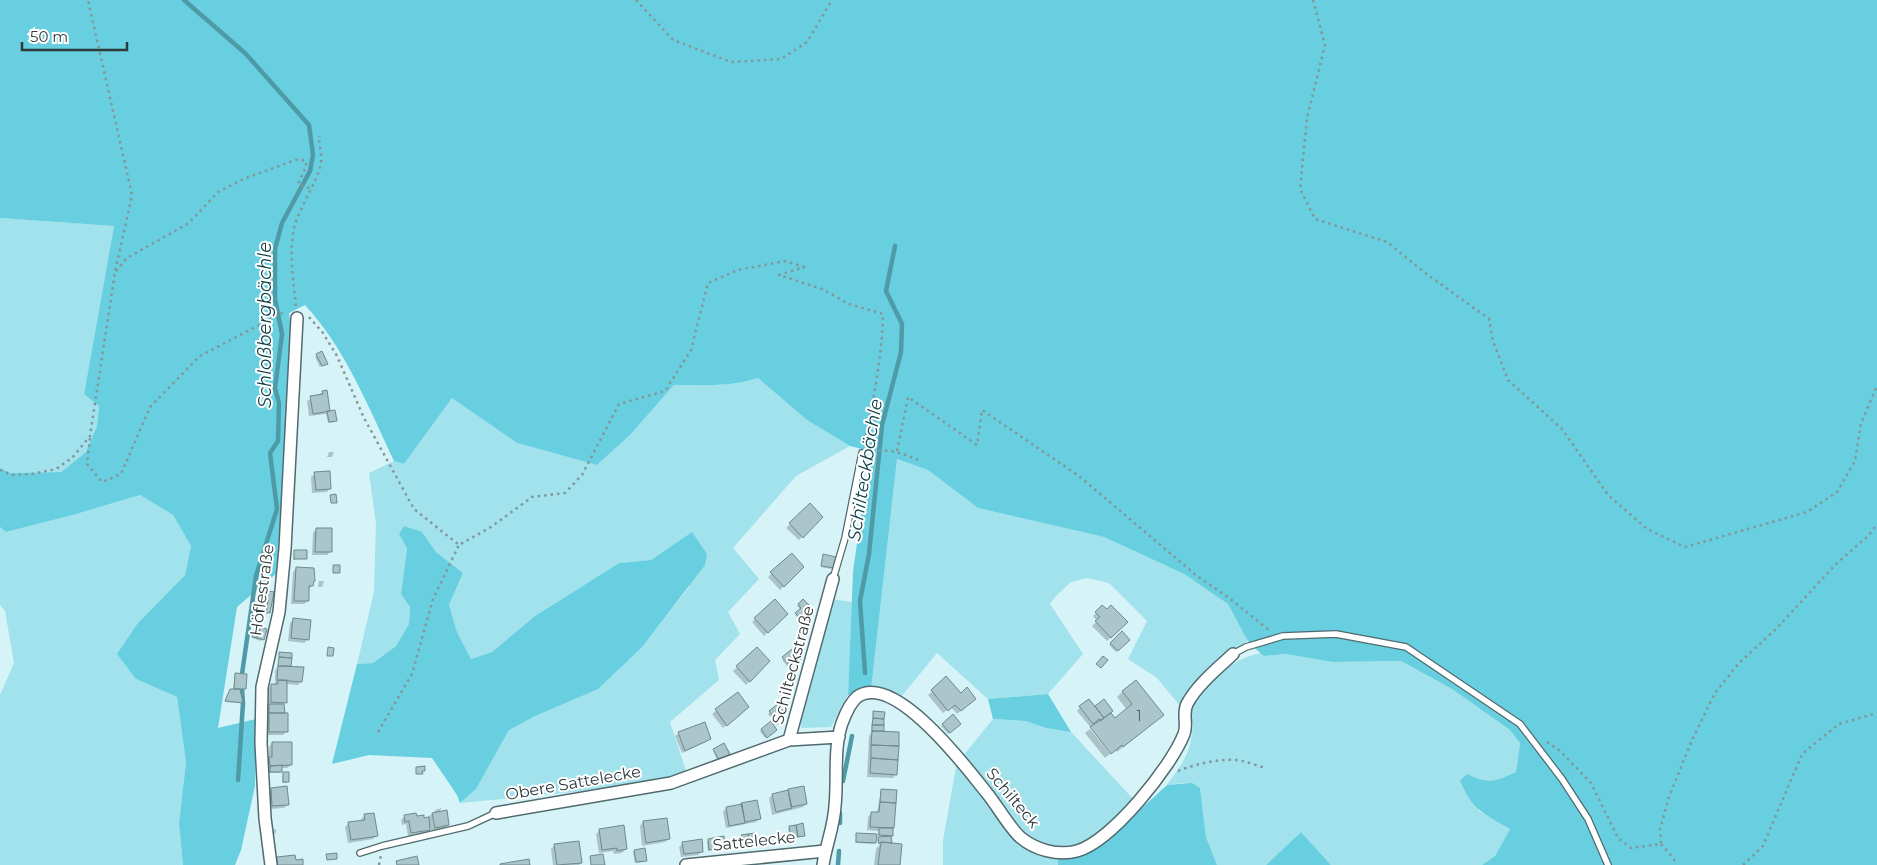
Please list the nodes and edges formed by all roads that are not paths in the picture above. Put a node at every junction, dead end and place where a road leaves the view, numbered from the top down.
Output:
1 (297, 318) road end
2 (862, 453) road end
3 (833, 579) joint
4 (1233, 654) joint
5 (839, 737) junction
6 (789, 740) junction
7 (496, 813) joint
8 (825, 851) junction
9 (360, 853) dead end
10 (271, 865) edge
11 (686, 865) edge
12 (823, 865) edge
13 (1608, 865) edge

1 - 10 street, Höflestraße
2 - 3 lane, Schilteckstraße
3 - 6 street, Schilteckstraße
4 - 5 street, Schilteck
4 - 13 lane
5 - 6 street, Schilteckstraße
5 - 8 street
6 - 7 street, Obere Sattelecke
7 - 9 lane, Obere Sattelecke
8 - 11 street, Sattelecke
8 - 12 street

